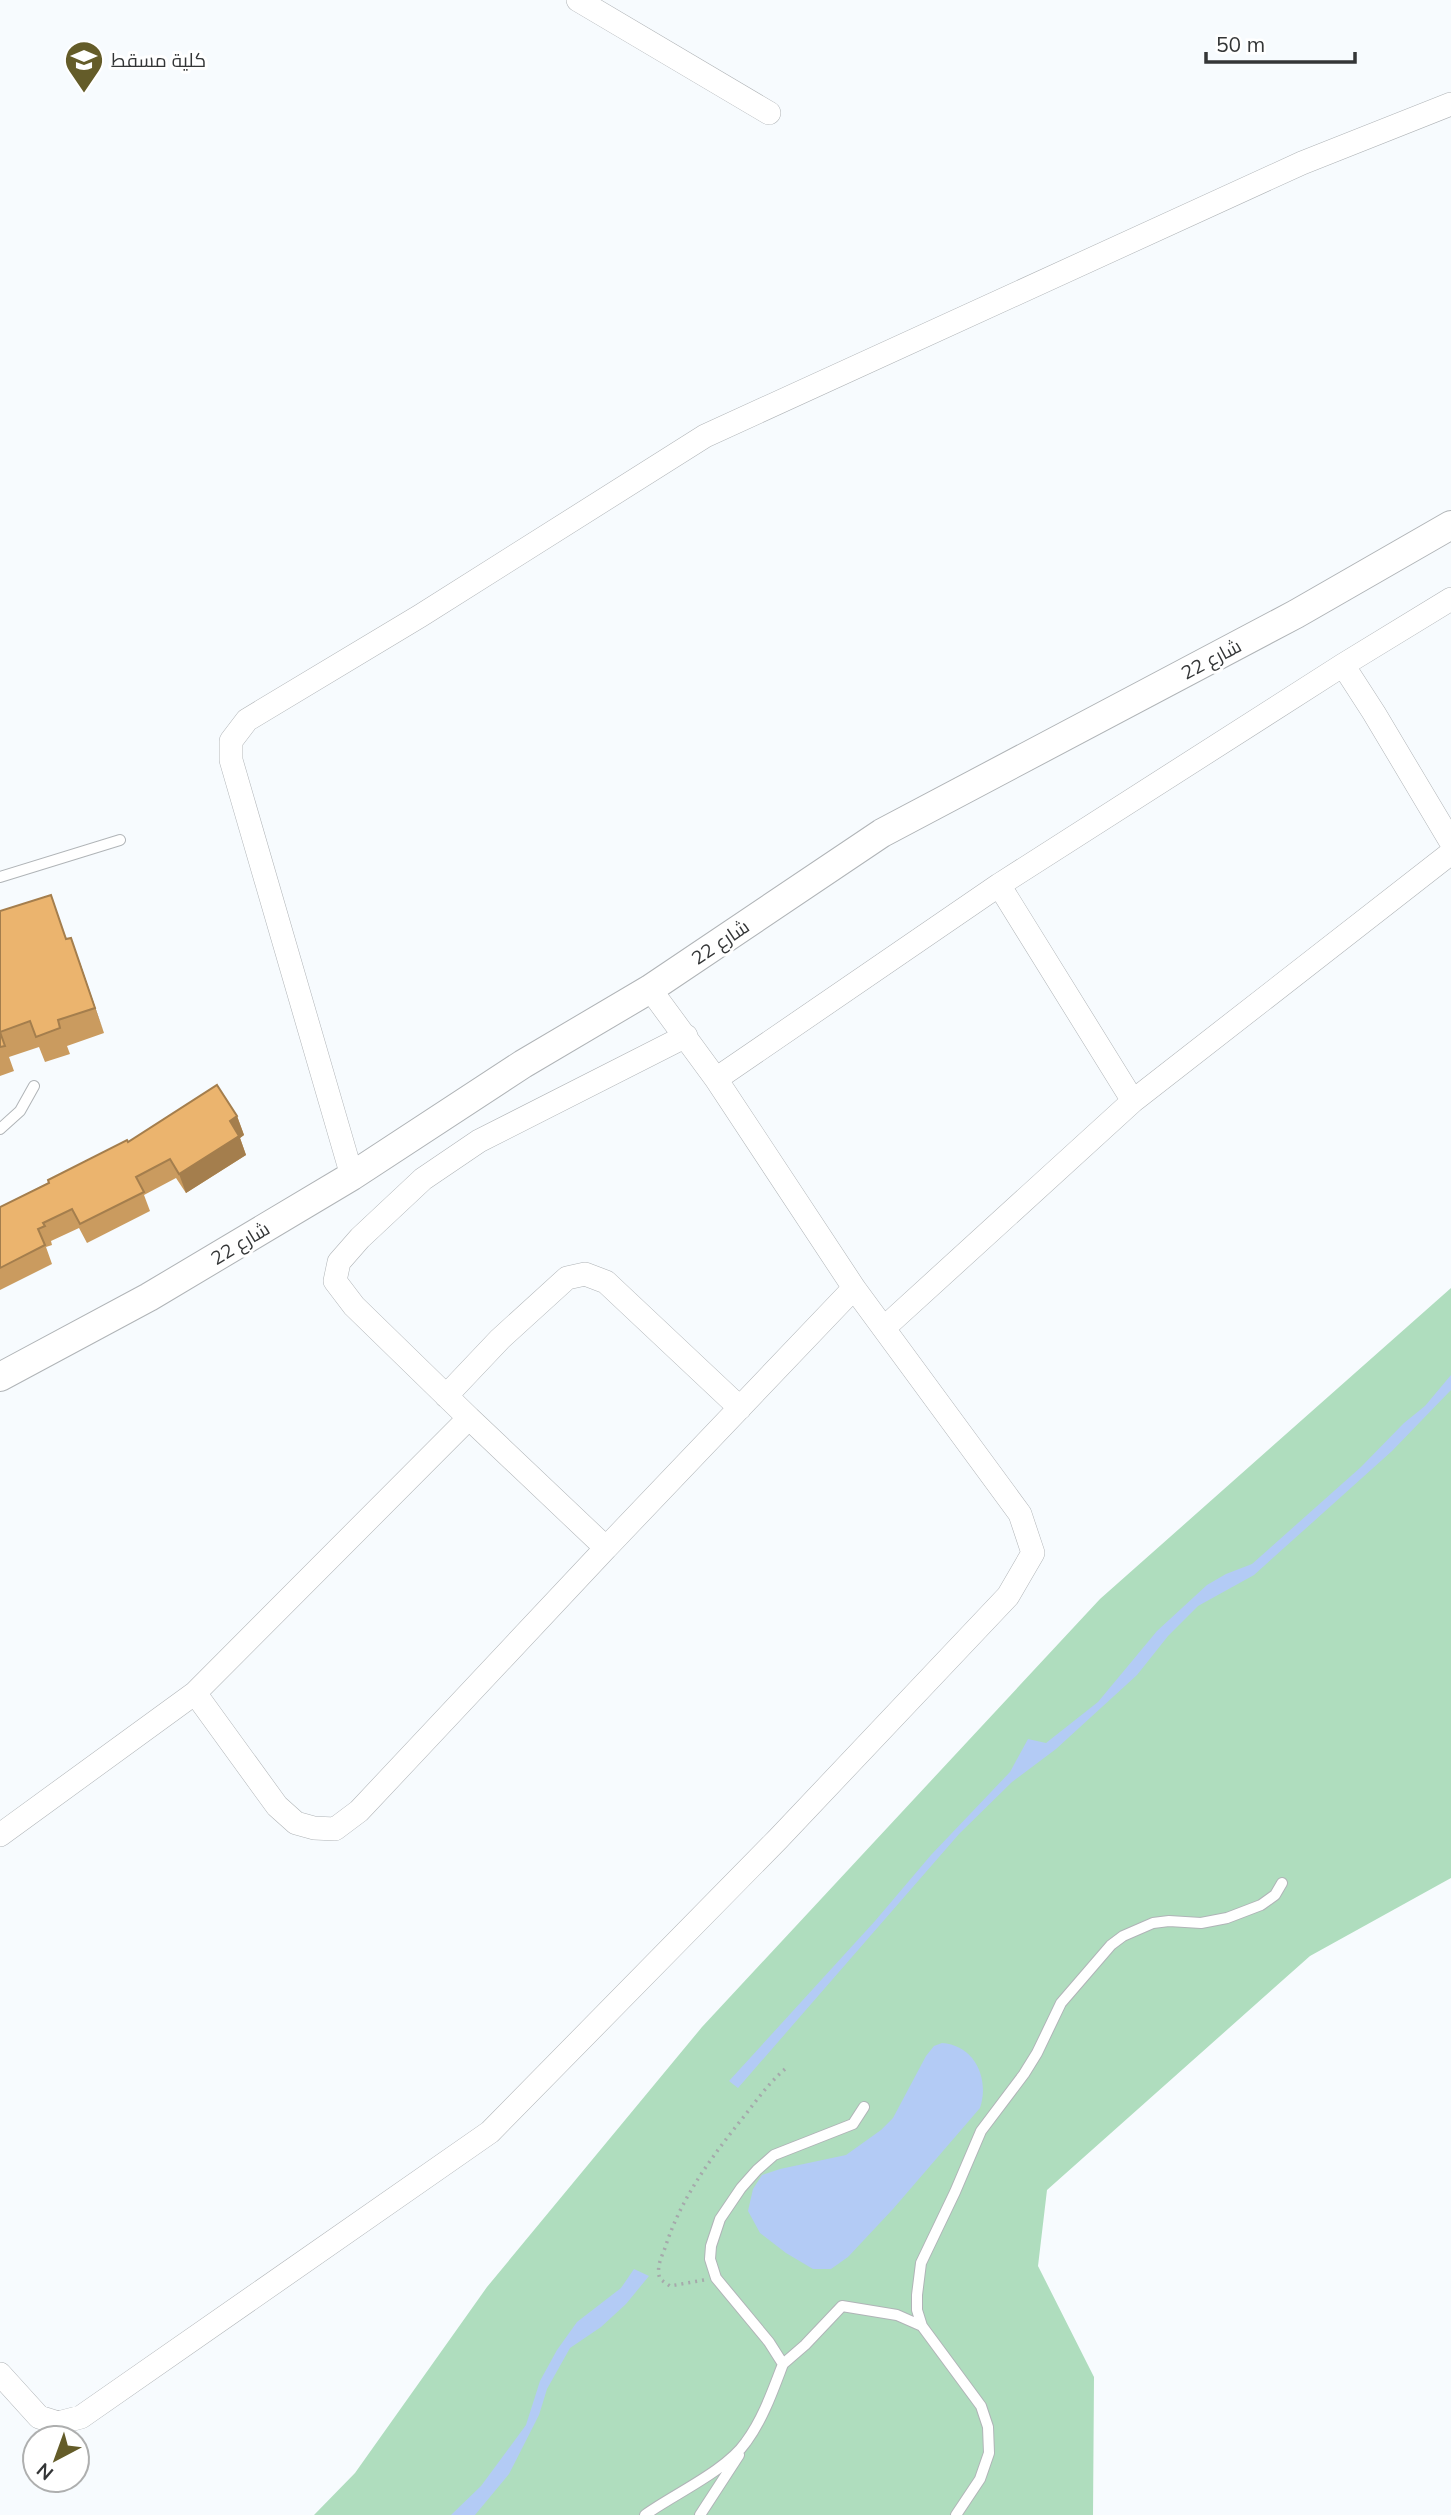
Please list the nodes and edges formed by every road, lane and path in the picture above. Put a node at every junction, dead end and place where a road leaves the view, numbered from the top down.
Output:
1 (578, 0) edge
2 (1451, 104) edge
3 (769, 113) dead end
4 (1451, 525) edge
5 (1451, 599) edge
6 (1343, 666) junction
7 (120, 839) dead end
8 (1451, 842) edge
9 (1451, 853) edge
10 (0, 877) edge
11 (999, 886) junction
12 (650, 989) junction
13 (686, 1036) junction
14 (716, 1079) junction
15 (34, 1086) dead end
16 (1133, 1101) junction
17 (0, 1129) edge
18 (352, 1176) junction
19 (854, 1288) junction
20 (884, 1328) junction
21 (0, 1377) edge
22 (446, 1396) junction
23 (740, 1408) junction
24 (469, 1418) junction
25 (606, 1548) junction
26 (195, 1693) junction
27 (0, 1835) edge
28 (1282, 1884) dead end
29 (785, 2069) dead end
30 (864, 2107) dead end
31 (716, 2278) junction
32 (922, 2326) junction
33 (783, 2364) junction
34 (0, 2374) edge
35 (745, 2444) junction
36 (645, 2515) edge
37 (700, 2515) edge
38 (956, 2515) edge

1 - 3 street
2 - 18 street
4 - 12 street, شارع 22
5 - 6 street
6 - 8 street
6 - 11 street
7 - 10 lane
9 - 16 street
11 - 14 street
11 - 16 street
12 - 13 street
12 - 18 street, شارع 22
13 - 14 street
13 - 22 street
14 - 19 street
15 - 17 lane
16 - 20 street
18 - 21 street, شارع 22
19 - 20 street
19 - 23 street
20 - 34 street
22 - 23 street
22 - 24 street
23 - 25 street
24 - 25 street
24 - 26 street
25 - 26 street
26 - 27 street
28 - 32 lane
29 - 31 path
30 - 31 lane
31 - 33 lane
32 - 33 lane
32 - 38 lane
33 - 35 lane
35 - 36 lane
35 - 37 lane

